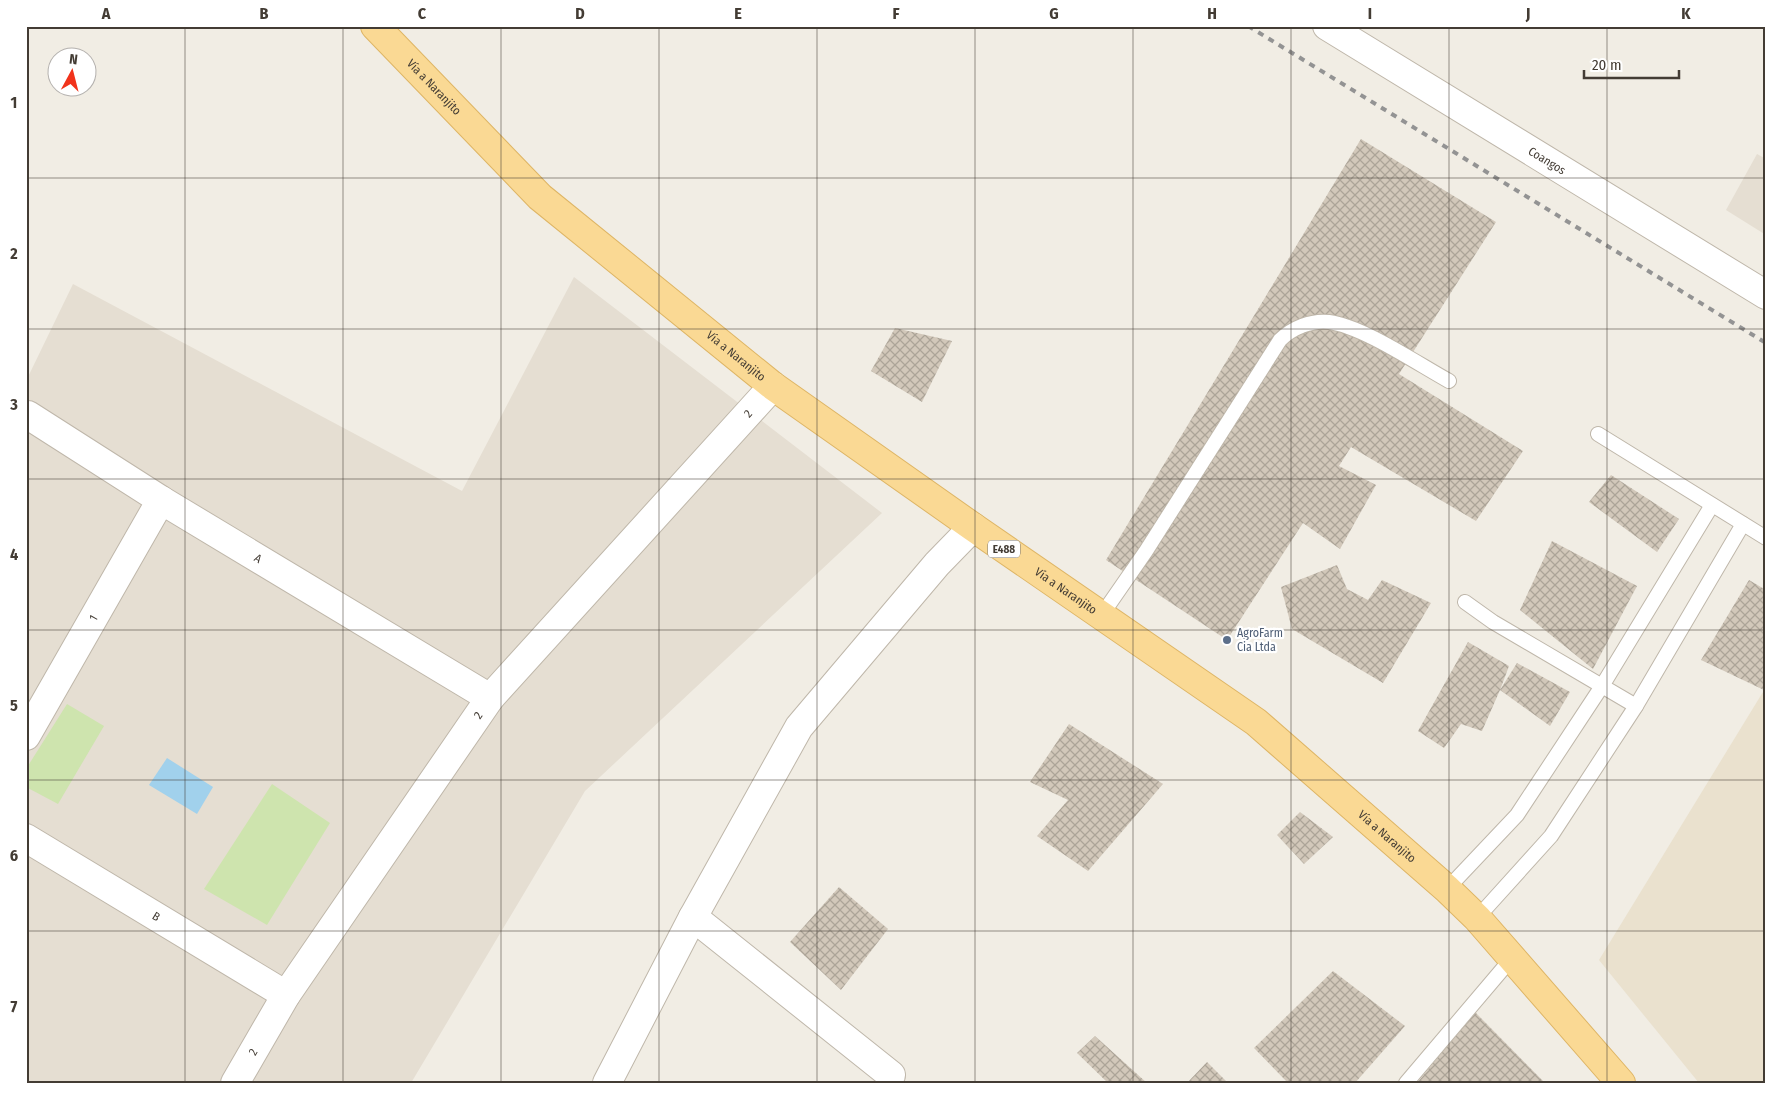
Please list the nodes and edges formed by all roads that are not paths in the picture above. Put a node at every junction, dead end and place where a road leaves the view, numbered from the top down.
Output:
1 (375, 26) edge
2 (1327, 26) edge
3 (1766, 295) edge
4 (1449, 381) dead end
5 (773, 386) junction
6 (28, 415) dead end
7 (1598, 434) dead end
8 (161, 500) junction
9 (1712, 505) junction
10 (1743, 524) junction
11 (972, 527) junction
12 (1766, 538) edge
13 (1465, 602) dead end
14 (1101, 616) junction
15 (1602, 686) junction
16 (490, 698) junction
17 (1636, 706) junction
18 (26, 736) edge
19 (26, 838) edge
20 (1447, 889) junction
21 (693, 916) junction
22 (1477, 918) junction
23 (1512, 958) junction
24 (286, 996) junction
25 (891, 1075) dead end
26 (234, 1083) edge
27 (607, 1083) edge
28 (1406, 1083) edge
29 (1621, 1083) edge

1 - 5 main road, Vía a Naranjito / E488
2 - 3 street, Coangos
4 - 14 lane
5 - 11 main road, Vía a Naranjito / E488
5 - 16 street, 2
6 - 8 street, A
7 - 9 lane
8 - 16 street, A
8 - 18 street, 1
9 - 10 lane
9 - 15 lane
10 - 12 lane
10 - 17 lane
11 - 14 main road, Vía a Naranjito / E488
11 - 21 street
13 - 15 lane
14 - 20 main road, Vía a Naranjito / E488
15 - 17 lane
15 - 20 lane
16 - 24 street, 2
17 - 22 lane
19 - 24 street, B
20 - 22 main road, Vía a Naranjito / E488
21 - 25 street
21 - 27 street
22 - 23 main road, Vía a Naranjito / E488
23 - 28 lane
23 - 29 main road, Vía a Naranjito / E488
24 - 26 street, 2

